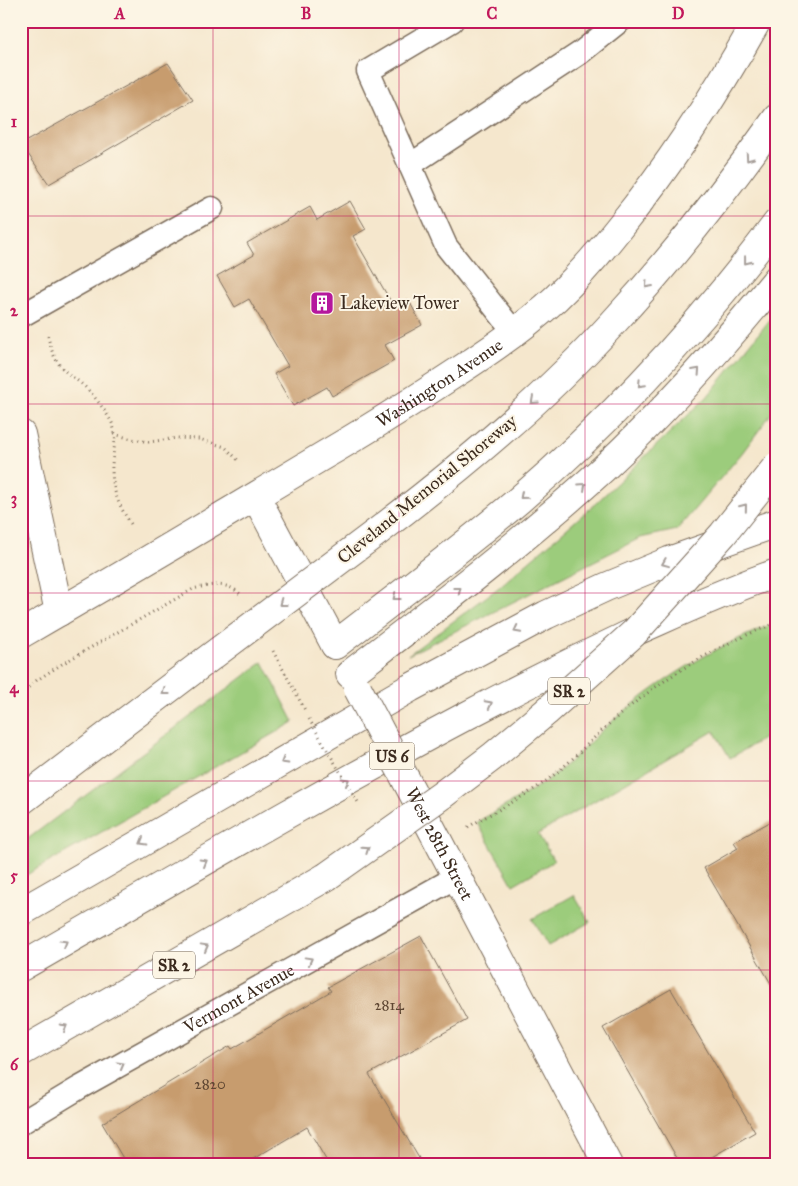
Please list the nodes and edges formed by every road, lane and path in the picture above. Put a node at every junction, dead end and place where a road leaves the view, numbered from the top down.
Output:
1 (452, 21) edge
2 (620, 21) edge
3 (757, 21) edge
4 (777, 118) edge
5 (410, 165) junction
6 (212, 208) dead end
7 (777, 223) edge
8 (777, 279) edge
9 (21, 316) edge
10 (46, 329) dead end
11 (516, 333) junction
12 (21, 434) edge
13 (114, 434) junction
14 (238, 460) dead end
15 (777, 466) edge
16 (256, 497) junction
17 (777, 522) edge
18 (131, 524) dead end
19 (777, 573) edge
20 (59, 612) junction
21 (777, 623) edge
22 (21, 634) edge
23 (335, 645) junction
24 (354, 681) junction
25 (309, 718) dead end
26 (21, 801) edge
27 (359, 804) dead end
28 (477, 822) dead end
29 (458, 876) junction
30 (21, 912) edge
31 (21, 967) edge
32 (21, 1052) edge
33 (21, 1123) edge
34 (608, 1165) edge

1 - 5 lane
2 - 5 lane
3 - 11 main road, Washington Avenue
4 -> 26 main road, Cleveland Memorial Shoreway, bridge
5 - 11 lane
6 - 9 lane
7 -> 23 main road
24 -> 8 main road
10 - 13 path
11 - 16 main road, Washington Avenue
12 - 20 main road
13 - 14 path
13 - 18 path
32 -> 15 main road, SR 2, bridge
16 - 20 main road, Washington Avenue
16 - 23 main road, West 28th Street
17 -> 30 main road
31 -> 19 main road, US 6
20 - 22 main road, Washington Avenue
21 - 28 path
23 - 24 main road, West 28th Street
24 - 29 main road, West 28th Street, bridge
25 - 27 path, bridge
33 -> 29 lane, Vermont Avenue
29 - 34 main road, West 28th Street

